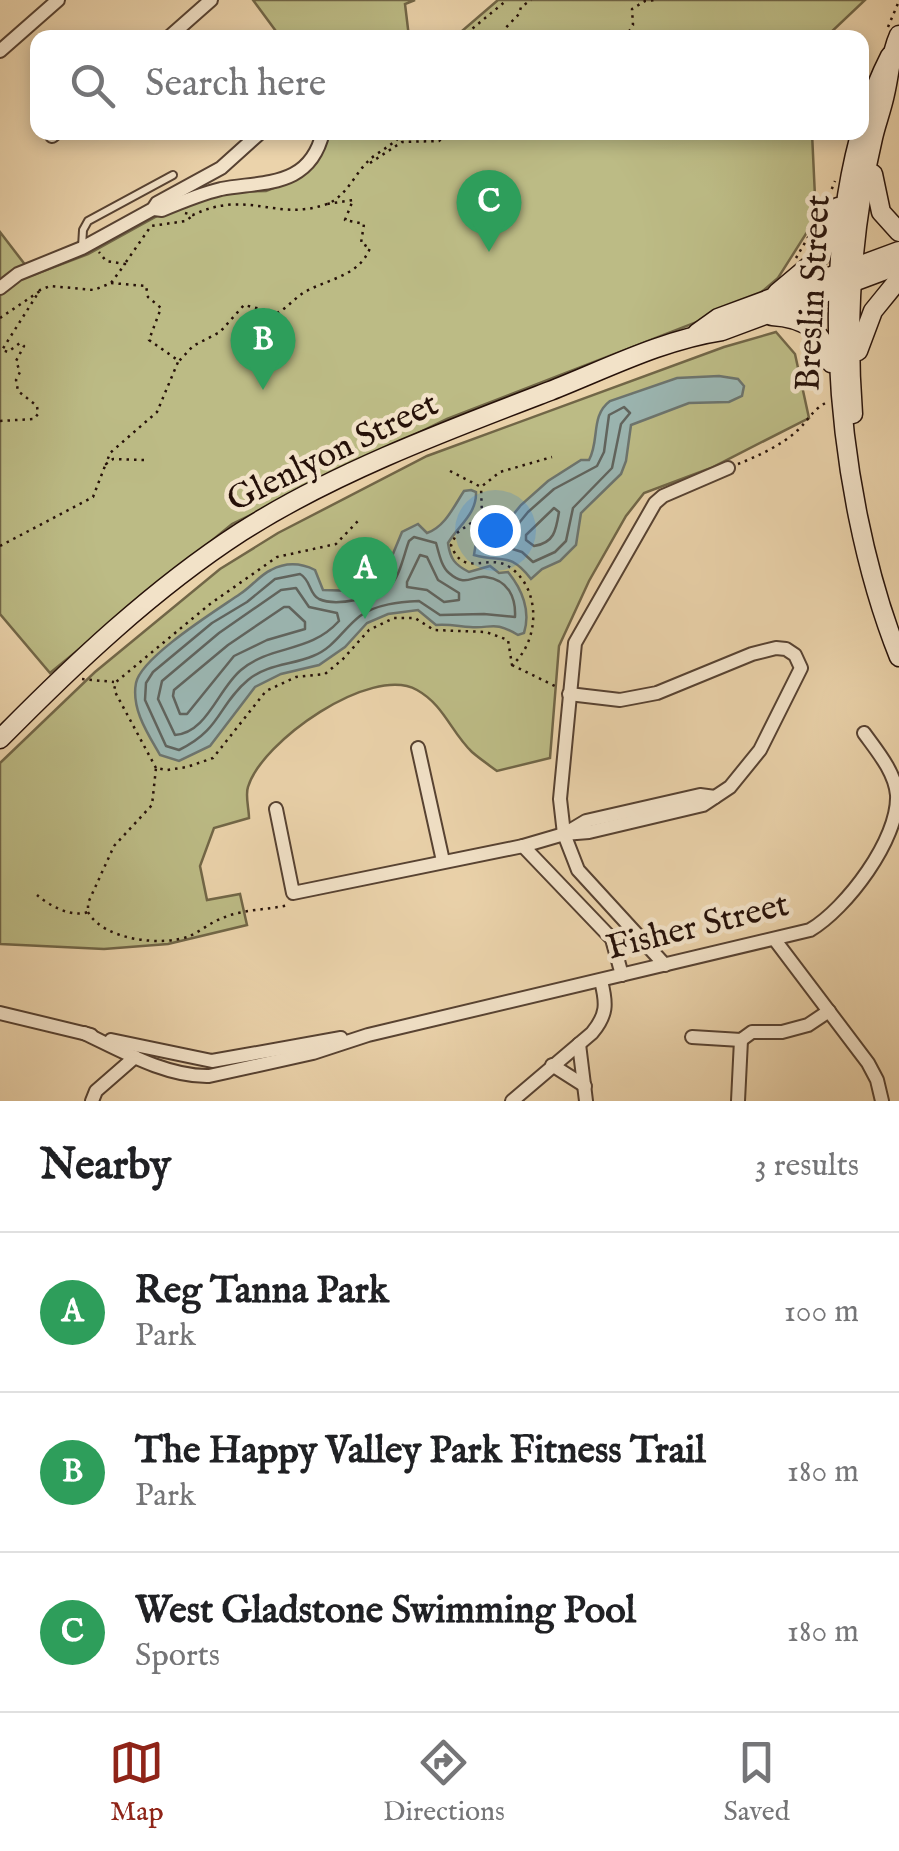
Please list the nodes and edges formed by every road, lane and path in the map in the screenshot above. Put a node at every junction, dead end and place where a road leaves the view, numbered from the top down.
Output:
1 (58, 0) edge
2 (211, 0) edge
3 (507, 0) edge
4 (531, 0) edge
5 (657, 0) edge
6 (177, 30) edge
7 (471, 30) edge
8 (504, 30) edge
9 (631, 30) edge
10 (899, 35) edge
11 (0, 52) edge
12 (869, 134) edge
13 (252, 140) edge
14 (319, 140) edge
15 (396, 140) edge
16 (439, 140) edge
17 (866, 142) junction
18 (365, 166) junction
19 (839, 172) dead end
20 (173, 175) dead end
21 (327, 204) junction
22 (173, 205) junction
23 (153, 209) junction
24 (824, 209) dead end
25 (193, 216) junction
26 (819, 218) dead end
27 (899, 232) edge
28 (88, 244) junction
29 (899, 251) edge
30 (126, 264) junction
31 (792, 265) dead end
32 (899, 265) edge
33 (18, 274) junction
34 (0, 275) edge
35 (847, 278) junction
36 (899, 279) edge
37 (112, 283) junction
38 (0, 288) edge
39 (40, 290) junction
40 (767, 308) junction
41 (0, 318) edge
42 (179, 361) junction
43 (840, 390) junction
44 (0, 420) edge
45 (552, 457) dead end
46 (144, 460) dead end
47 (106, 464) junction
48 (728, 468) joint
49 (450, 471) dead end
50 (481, 488) junction
51 (358, 521) dead end
52 (0, 545) edge
53 (899, 658) edge
54 (512, 665) junction
55 (81, 679) dead end
56 (116, 682) junction
57 (568, 694) junction
58 (864, 734) dead end
59 (0, 738) edge
60 (418, 748) dead end
61 (156, 768) junction
62 (276, 809) dead end
63 (564, 834) junction
64 (523, 846) junction
65 (443, 861) junction
66 (37, 895) dead end
67 (292, 898) junction
68 (88, 912) junction
69 (775, 940) junction
70 (665, 965) junction
71 (622, 976) junction
72 (601, 981) junction
73 (829, 1011) junction
74 (0, 1013) edge
75 (84, 1034) junction
76 (368, 1035) junction
77 (692, 1037) dead end
78 (741, 1040) junction
79 (579, 1044) junction
80 (135, 1057) junction
81 (552, 1065) junction
82 (585, 1086) junction
83 (92, 1101) edge
84 (512, 1101) edge
85 (586, 1101) edge
86 (738, 1101) edge
87 (882, 1101) edge

1 - 11 street
2 - 6 street
3 - 7 path
4 - 8 path
5 - 9 path
10 - 12 main road
13 - 23 street
14 - 22 street
15 - 18 path
16 - 18 path
17 - 27 main road
17 - 35 main road, Breslin Street
17 - 40 main road
18 - 21 path
19 - 24 path
20 - 28 lane
21 - 25 path
21 - 42 path
22 - 23 street
22 - 25 path
23 - 28 street
25 - 30 path
26 - 31 path
28 - 30 path
28 - 33 street
29 - 35 main road, Glenlyon Street
30 - 37 path
32 - 35 main road, Glenlyon Street
33 - 34 street
33 - 38 street
35 - 40 main road, Glenlyon Street
35 - 43 main road, Breslin Street
36 - 43 main road
37 - 39 path
37 - 42 path
39 - 41 path
39 - 44 path
40 - 43 main road
40 - 59 main road, Glenlyon Street
42 - 47 path
43 - 48 path
43 - 53 main road, Breslin Street
45 - 50 path
46 - 47 path
47 - 52 path
48 - 57 street
49 - 50 path
50 - 54 path
51 - 56 path
54 - 57 path
54 - 61 path
55 - 56 path
56 - 61 path
57 - 63 street
57 - 63 street
58 - 69 street, Fisher Street
60 - 65 street
61 - 68 path
62 - 67 street
63 - 64 street
63 - 70 street
64 - 65 street
64 - 71 street
65 - 67 street
66 - 68 path
67 - 68 path
69 - 70 street, Fisher Street
69 - 73 street
70 - 71 street, Fisher Street
71 - 72 street, Fisher Street
72 - 76 street, Fisher Street
72 - 79 street
73 - 78 street
73 - 87 street
74 - 75 street, Fisher Street
75 - 76 street, Fisher Street
75 - 80 street, Fisher Street
76 - 80 street, Fisher Street
77 - 78 street
78 - 86 street
79 - 81 street
79 - 82 street
80 - 83 street
81 - 82 street
81 - 84 street
82 - 85 street

